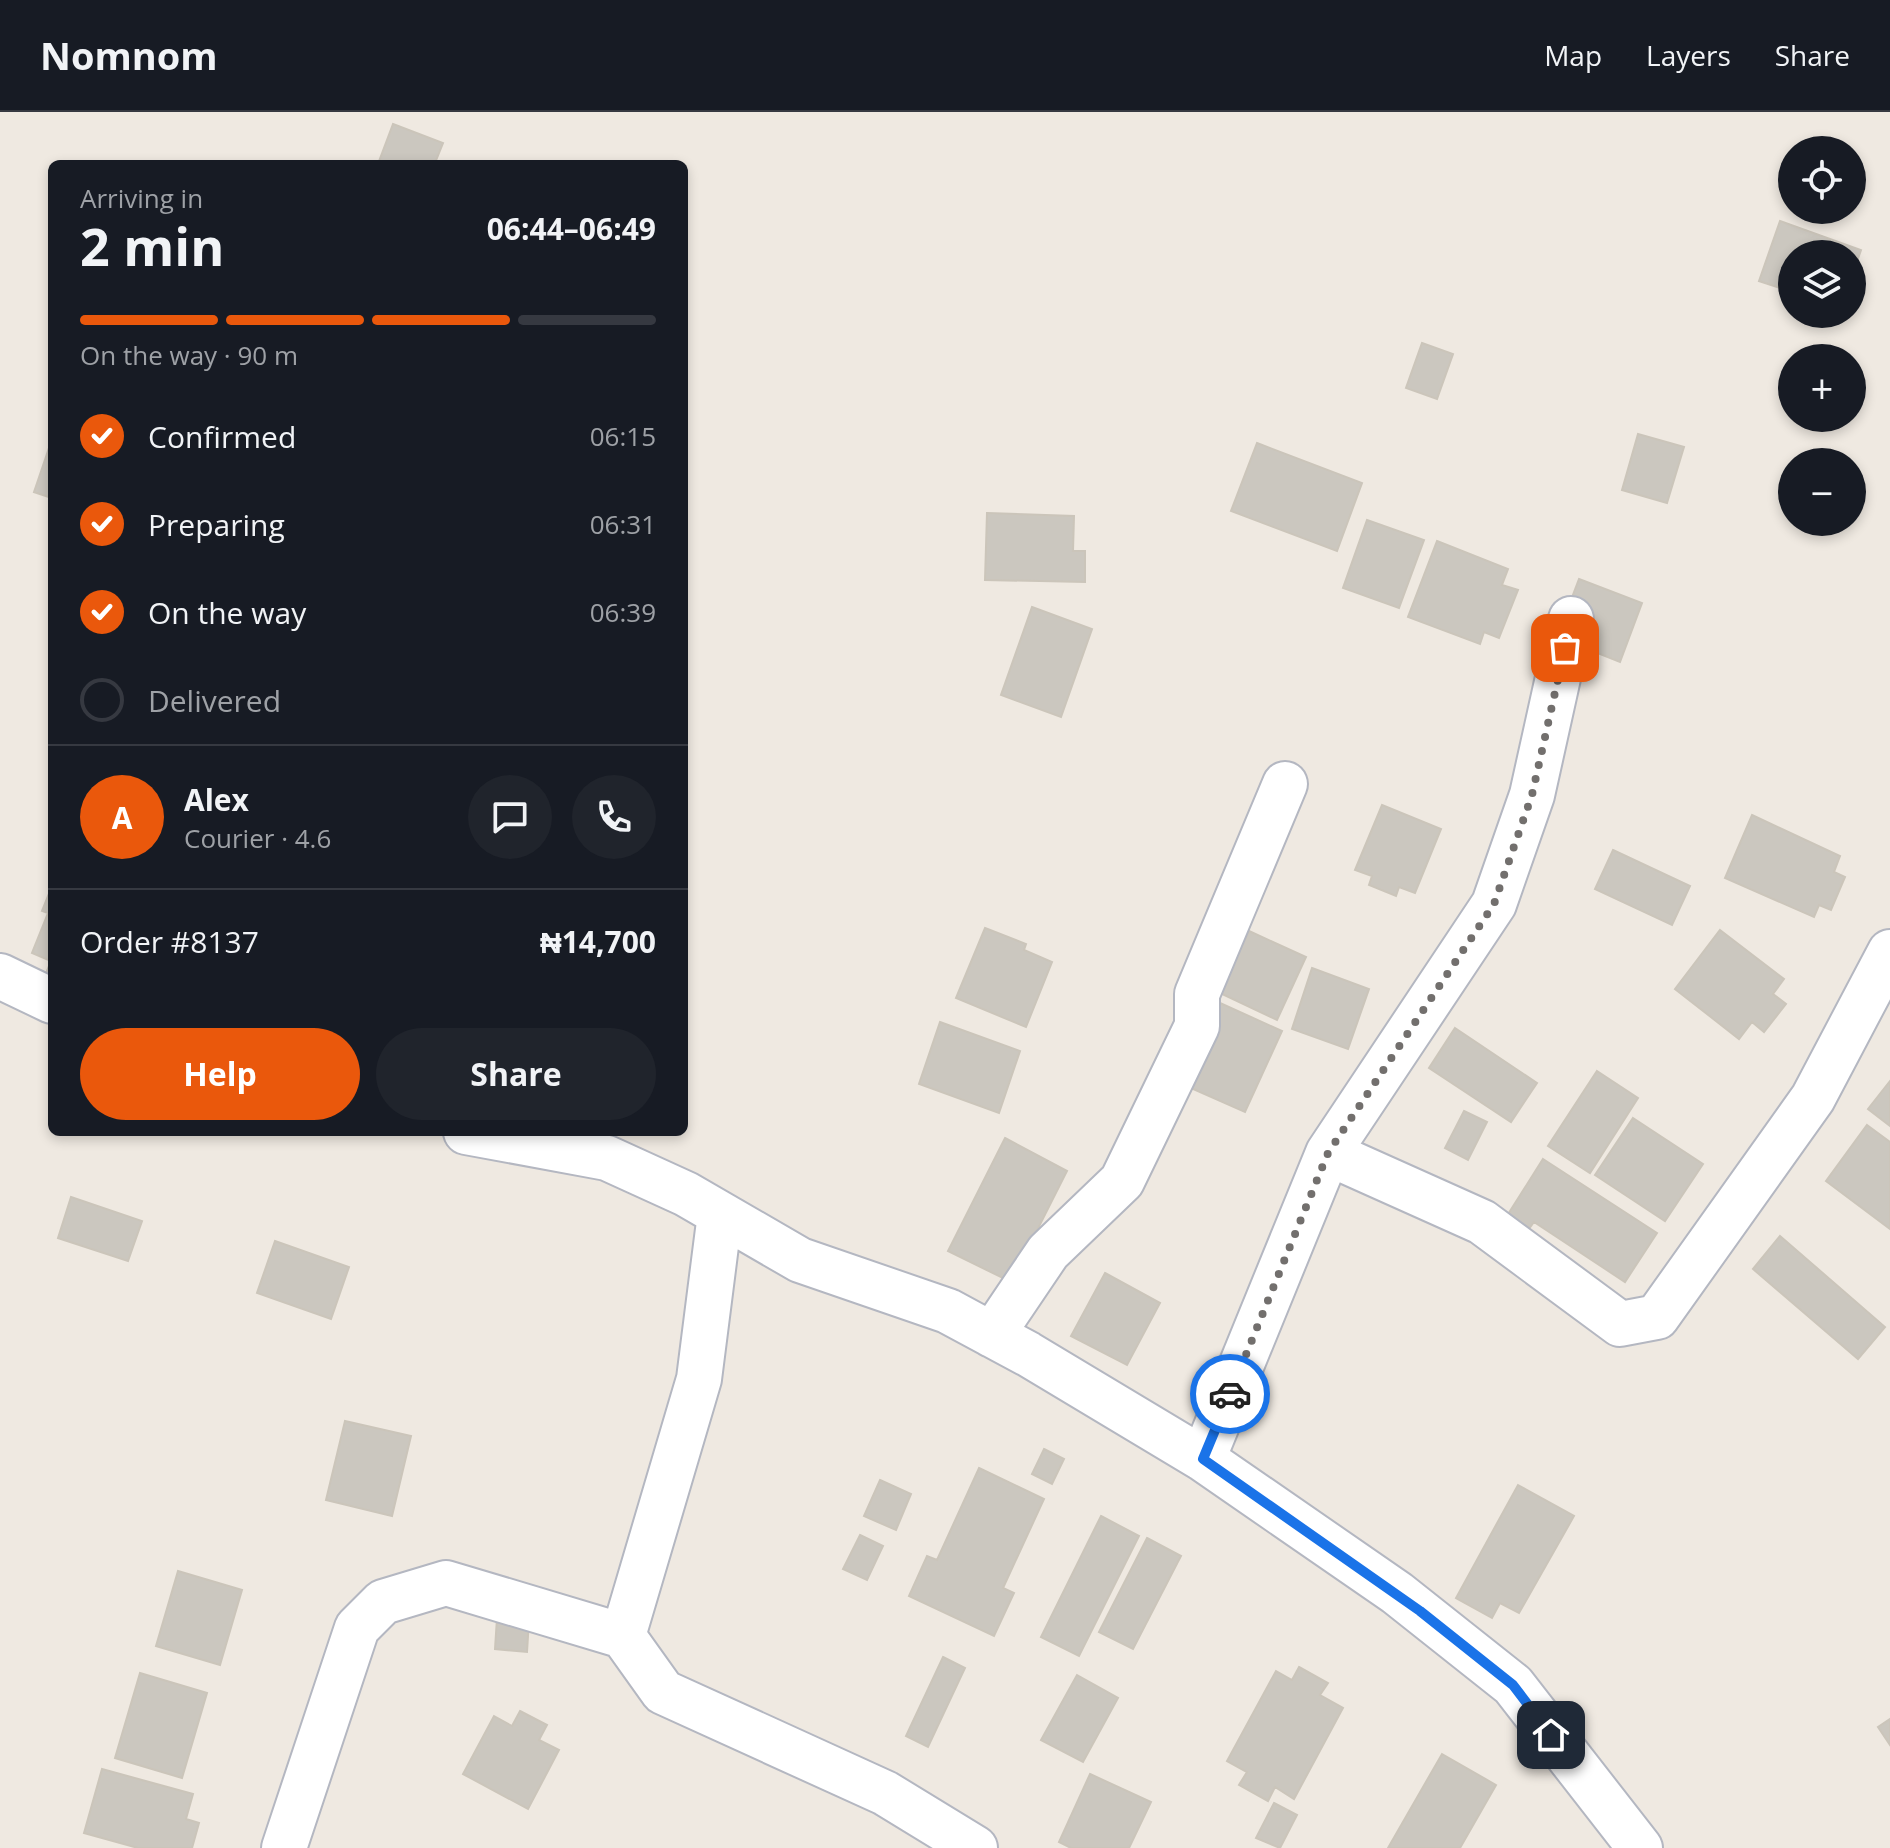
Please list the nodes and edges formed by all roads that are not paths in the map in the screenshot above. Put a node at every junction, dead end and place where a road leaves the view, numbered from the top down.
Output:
1 (1571, 619) dead end
2 (1285, 784) dead end
3 (1890, 952) edge
4 (0, 976) edge
5 (48, 999) edge
6 (488, 1136) edge
7 (1328, 1153) junction
8 (720, 1214) junction
9 (992, 1335) junction
10 (1203, 1459) junction
11 (623, 1636) junction
12 (284, 1848) edge
13 (975, 1848) edge
14 (1640, 1848) edge

1 - 7 street
2 - 9 street
3 - 7 street
4 - 5 street
6 - 8 street
7 - 10 street
8 - 9 street
8 - 11 street
9 - 10 street
10 - 14 street
11 - 12 street
11 - 13 street

